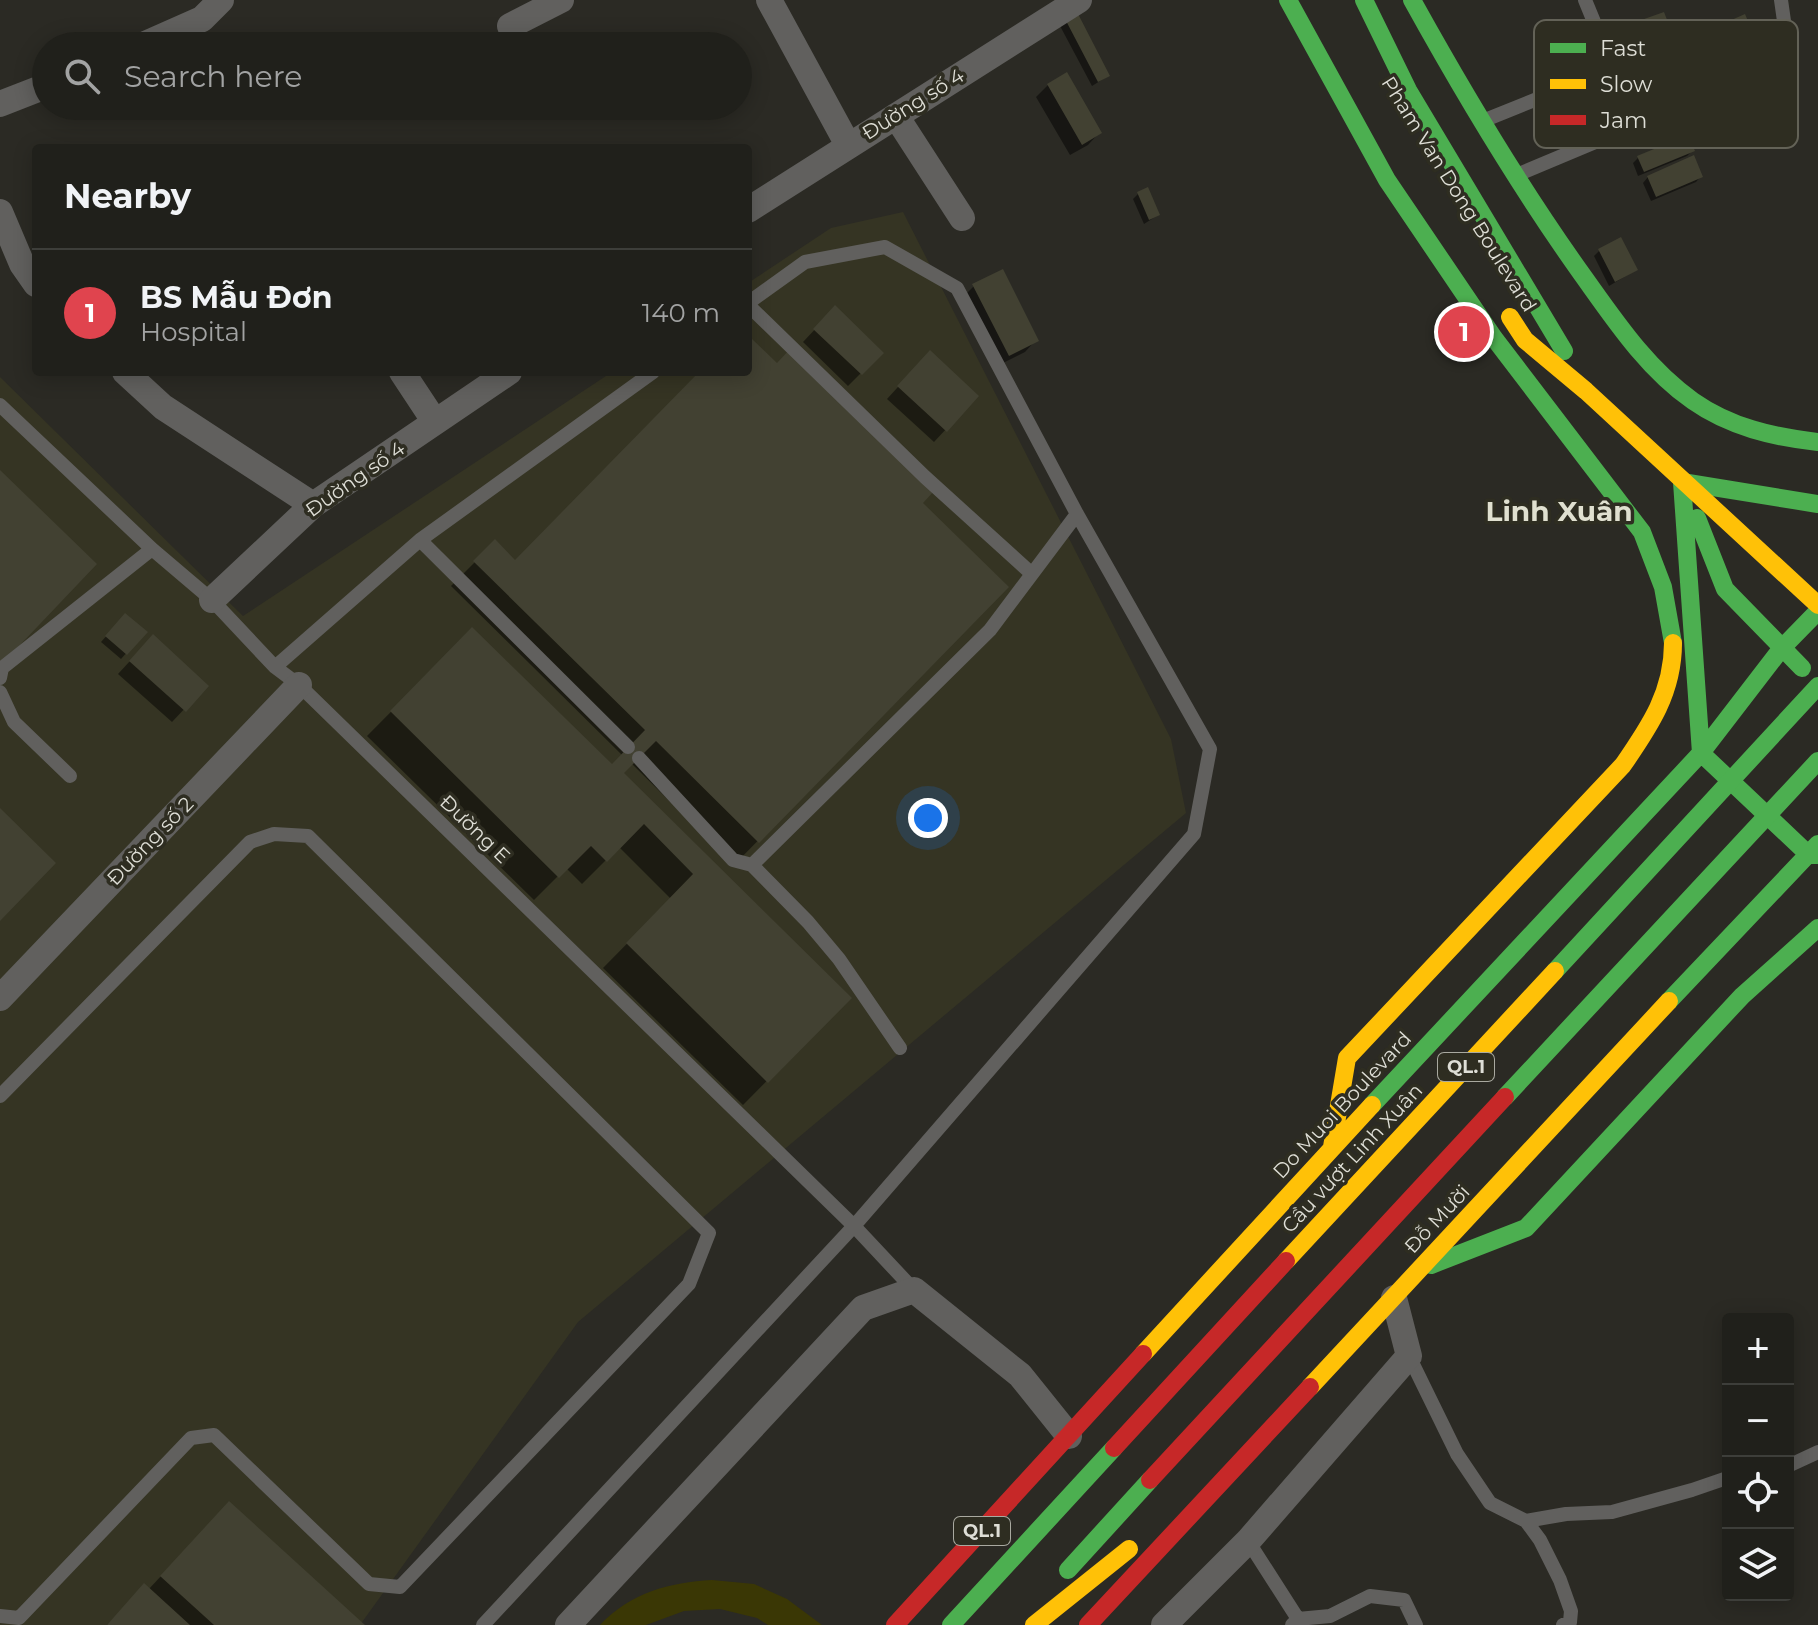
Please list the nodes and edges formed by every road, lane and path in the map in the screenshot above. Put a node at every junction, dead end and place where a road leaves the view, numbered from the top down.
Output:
1 (221, 0) edge
2 (561, 0) edge
3 (769, 0) edge
4 (1079, 0) edge
5 (1288, 0) edge
6 (1364, 0) edge
7 (1412, 0) edge
8 (1585, 0) edge
9 (1781, 0) edge
10 (1042, 10) edge
11 (1593, 20) edge
12 (1784, 20) edge
13 (510, 26) dead end
14 (173, 32) edge
15 (32, 91) edge
16 (1534, 100) edge
17 (0, 104) edge
18 (896, 116) junction
19 (1481, 121) junction
20 (848, 145) junction
21 (1580, 148) edge
22 (1515, 175) junction
23 (752, 207) edge
24 (0, 212) edge
25 (962, 218) dead end
26 (32, 278) edge
27 (752, 301) edge
28 (1500, 301) dead end
29 (752, 308) edge
30 (129, 376) edge
31 (405, 376) edge
32 (503, 376) edge
33 (647, 376) edge
34 (1586, 391) junction
35 (0, 405) edge
36 (435, 422) junction
37 (1818, 442) edge
38 (1682, 482) junction
39 (1818, 504) edge
40 (313, 505) junction
41 (1077, 514) junction
42 (420, 540) junction
43 (152, 549) junction
44 (1032, 574) junction
45 (212, 600) junction
46 (1818, 608) edge
47 (1781, 649) junction
48 (275, 667) junction
49 (0, 678) edge
50 (1818, 684) edge
51 (299, 685) junction
52 (0, 692) edge
53 (1701, 753) junction
54 (1818, 761) edge
55 (70, 776) dead end
56 (1815, 851) edge
57 (752, 865) junction
58 (1818, 928) edge
59 (0, 998) edge
60 (900, 1048) dead end
61 (0, 1096) edge
62 (1332, 1147) junction
63 (854, 1226) junction
64 (1422, 1268) junction
65 (914, 1290) junction
66 (1394, 1298) junction
67 (1409, 1356) junction
68 (1069, 1436) junction
69 (1818, 1452) edge
70 (1248, 1453) junction
71 (1794, 1463) edge
72 (1722, 1480) edge
73 (1020, 1516) dead end
74 (1526, 1521) junction
75 (1248, 1541) junction
76 (1003, 1542) dead end
77 (0, 1616) edge
78 (15, 1622) edge
79 (1295, 1622) edge
80 (953, 1623) edge
81 (483, 1625) edge
82 (568, 1625) edge
83 (895, 1625) edge
84 (1017, 1625) edge
85 (1034, 1625) edge
86 (1088, 1625) edge
87 (1164, 1625) edge
88 (1416, 1625) edge
89 (1563, 1625) edge

1 - 14 street
2 - 13 street
3 - 20 street
4 - 10 street, Đường số 4
5 - 62 highway
6 - 34 highway, Pham Van Dong Boulevard
7 - 19 highway
8 - 11 lane
9 - 12 lane
10 - 18 street, Đường số 4
15 - 17 street
16 - 19 lane
18 - 20 street, Đường số 4
18 - 25 street
19 - 22 highway
20 - 23 street, Đường số 4
21 - 22 lane
22 - 37 highway
24 - 26 street
27 - 41 lane
28 - 34 highway, Pham Van Dong Boulevard
29 - 44 lane
30 - 40 street
31 - 36 street
32 - 36 street, Đường số 4
33 - 42 lane
34 - 38 highway, Pham Van Dong Boulevard
35 - 43 lane, Đường E
36 - 40 street, Đường số 4
38 - 39 highway
38 - 46 highway, Pham Van Dong Boulevard
38 - 47 highway, Pham Van Dong Boulevard
38 - 53 highway
40 - 45 street, Đường số 4
41 - 44 lane
41 - 63 lane
42 - 48 lane
42 - 57 lane
43 - 45 lane, Đường E
43 - 49 lane
44 - 57 lane
45 - 48 lane, Đường E
46 - 47 highway, Do Muoi Boulevard / QL.1
47 - 50 highway, Pham Van Dong Boulevard
47 - 53 highway, Do Muoi Boulevard / QL.1
48 - 51 lane, Đường E
50 - 80 highway, Cầu vượt Linh Xuân / QL.1, bridge
51 - 59 street, Đường số 2
51 - 63 lane, Đường E
52 - 55 lane
53 - 56 highway
53 - 62 highway, Do Muoi Boulevard / QL.1
54 - 84 highway, QL.1, bridge
56 - 64 highway, Đỗ Mười
57 - 60 lane
58 - 64 highway
61 - 78 lane
62 - 68 highway, Do Muoi Boulevard / QL.1
63 - 65 lane, Đường E
63 - 81 lane
64 - 66 highway, Đỗ Mười
65 - 68 street
65 - 82 street
66 - 67 street
66 - 70 highway, Đỗ Mười
67 - 74 lane
67 - 75 street
68 - 73 highway
68 - 83 highway, Do Muoi Boulevard / QL.1
69 - 71 lane
70 - 85 highway
70 - 86 highway, Đỗ Mười
72 - 74 lane
74 - 89 lane
75 - 79 lane
75 - 87 street
76 - 80 highway
77 - 78 lane
79 - 88 lane

